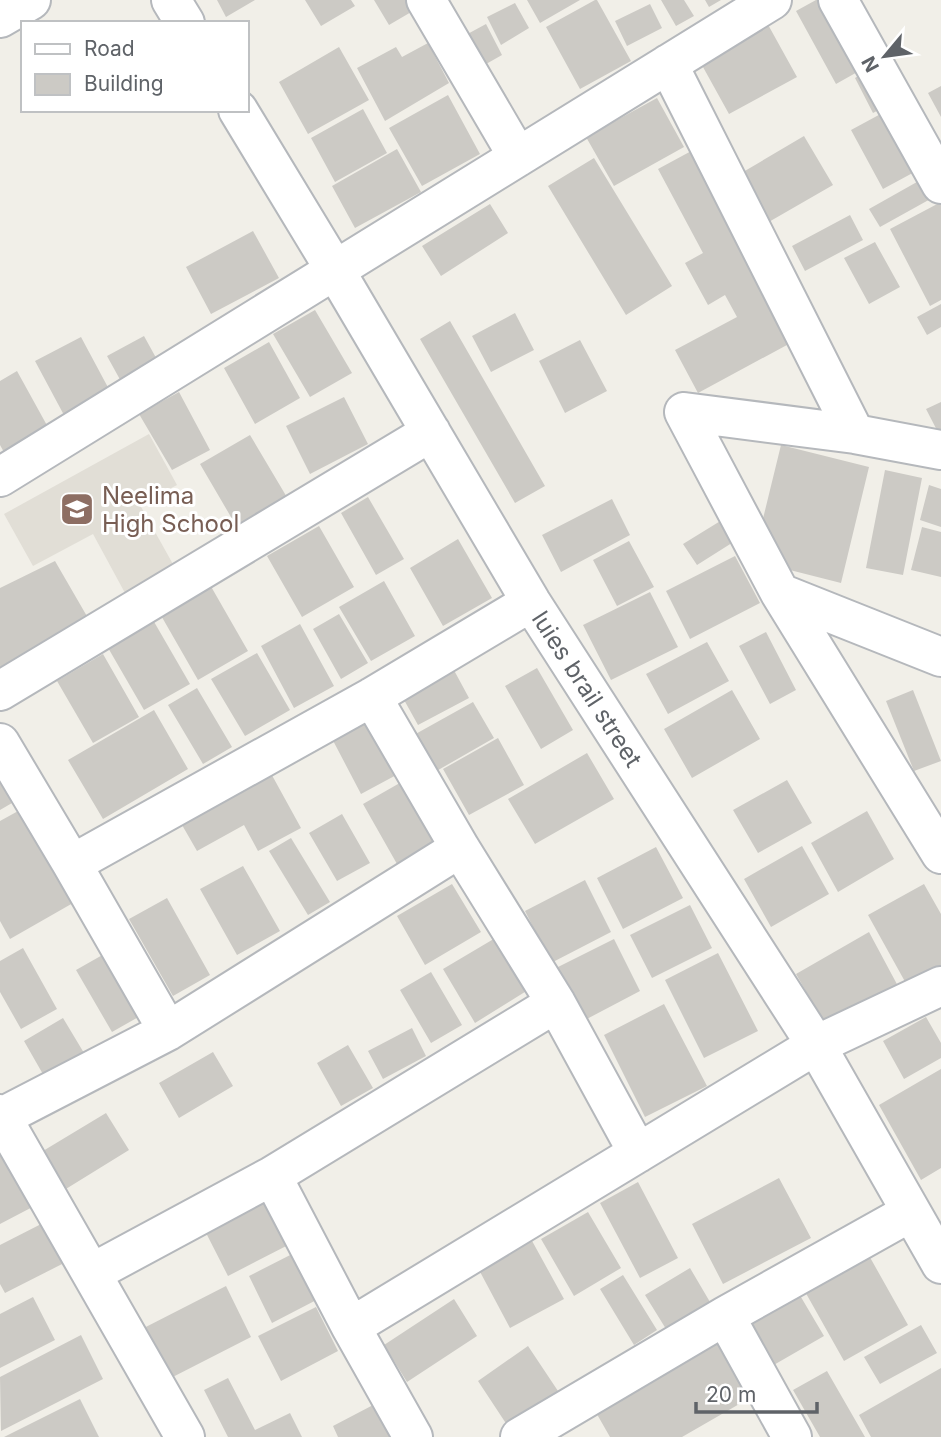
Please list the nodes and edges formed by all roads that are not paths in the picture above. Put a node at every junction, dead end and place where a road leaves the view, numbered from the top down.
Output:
1 (32, 0) edge
2 (171, 0) edge
3 (426, 0) edge
4 (772, 0) edge
5 (838, 0) edge
6 (0, 18) edge
7 (184, 21) edge
8 (668, 64) junction
9 (239, 112) edge
10 (518, 157) junction
11 (941, 184) edge
12 (335, 270) junction
13 (431, 432) junction
14 (855, 434) junction
15 (941, 450) edge
16 (0, 477) edge
17 (780, 593) junction
18 (531, 602) junction
19 (941, 657) edge
20 (0, 691) edge
21 (372, 697) junction
22 (0, 743) edge
23 (460, 848) junction
24 (941, 854) edge
25 (72, 864) junction
26 (941, 986) edge
27 (556, 1003) junction
28 (168, 1031) junction
29 (816, 1045) junction
30 (1, 1116) edge
31 (638, 1153) junction
32 (272, 1176) junction
33 (911, 1212) junction
34 (941, 1264) edge
35 (92, 1273) junction
36 (724, 1315) junction
37 (351, 1327) junction
38 (185, 1437) edge
39 (413, 1437) edge
40 (520, 1437) edge
41 (792, 1437) edge

1 - 6 street
2 - 7 street
3 - 10 street
4 - 8 street
5 - 11 street
8 - 10 street
8 - 14 street
9 - 12 street, luies brail street
10 - 12 street
12 - 13 street, luies brail street
12 - 16 street
13 - 18 street, luies brail street
13 - 20 street
14 - 15 street
14 - 17 street
17 - 19 street
17 - 24 street
18 - 21 street
18 - 29 street, luies brail street
21 - 23 street
21 - 25 street
22 - 25 street
23 - 27 street
23 - 28 street
25 - 28 street
26 - 29 street
27 - 31 street
27 - 32 street
28 - 30 street
29 - 31 street
29 - 33 street, luies brail street
30 - 35 street
31 - 37 street
32 - 35 street
32 - 37 street
33 - 34 street, luies brail street
33 - 36 street
35 - 38 street
36 - 40 street
36 - 41 street
37 - 39 street

